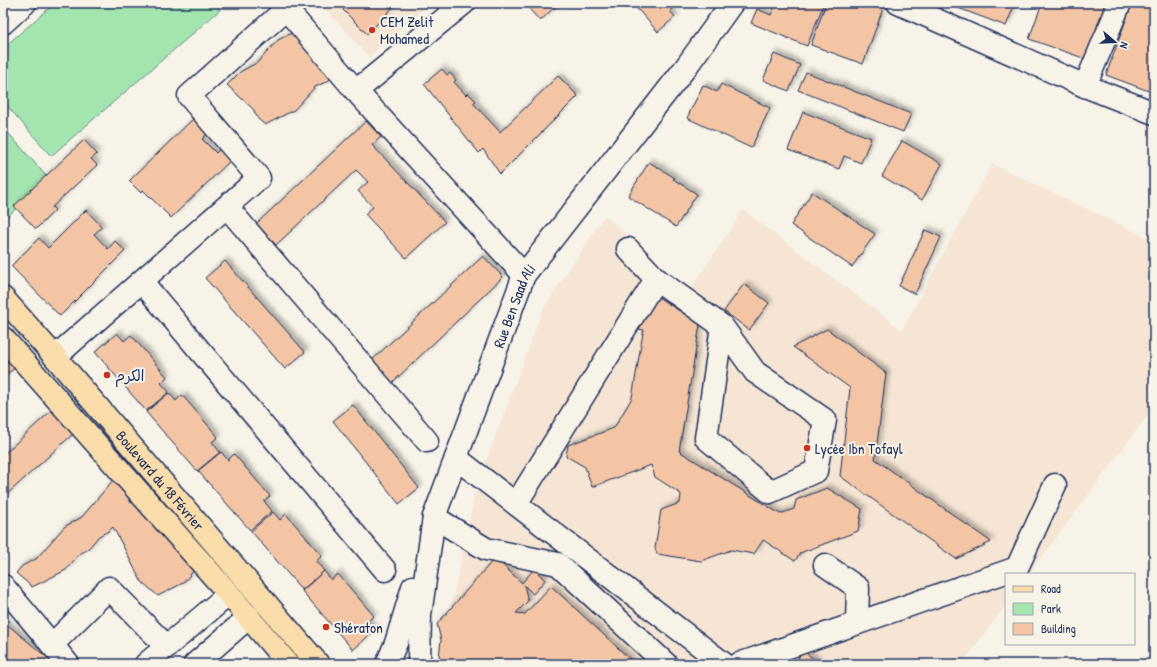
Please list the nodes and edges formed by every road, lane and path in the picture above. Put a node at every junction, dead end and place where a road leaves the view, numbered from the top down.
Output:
1 (25, 3) edge
2 (464, 3) edge
3 (898, 3) edge
4 (1120, 3) edge
5 (283, 6) edge
6 (724, 6) edge
7 (3, 23) edge
8 (1085, 86) junction
9 (356, 91) junction
10 (1154, 113) edge
11 (227, 207) junction
12 (628, 249) dead end
13 (524, 275) junction
14 (656, 279) junction
15 (142, 282) junction
16 (3, 298) edge
17 (722, 326) junction
18 (3, 338) edge
19 (55, 357) junction
20 (427, 441) dead end
21 (456, 458) junction
22 (1055, 486) dead end
23 (516, 504) junction
24 (434, 517) junction
25 (825, 565) dead end
26 (385, 570) dead end
27 (3, 586) edge
28 (229, 594) junction
29 (249, 617) junction
30 (857, 623) junction
31 (52, 644) junction
32 (166, 646) junction
33 (68, 664) edge
34 (146, 664) edge
35 (195, 664) edge
36 (288, 664) edge
37 (318, 664) edge
38 (387, 664) edge
39 (419, 664) edge
40 (666, 664) edge
41 (724, 664) edge
42 (739, 664) edge

1 - 7 street
2 - 9 street
3 - 8 street
4 - 8 street
5 - 9 street
5 - 11 street
6 - 13 street, Rue Ben Saad Ali
8 - 10 street
9 - 13 street
11 - 15 street
11 - 20 street
12 - 14 street
13 - 21 street, Rue Ben Saad Ali
14 - 17 street
14 - 23 street
15 - 19 street
15 - 26 street
16 - 19 main road, Boulevard du 18 Février
17 - 17 street
18 - 28 main road, Boulevard du 18 Février
19 - 37 main road, Boulevard du 18 Février
21 - 23 street
21 - 24 street, Rue Ben Saad Ali
22 - 30 street
23 - 41 street
24 - 38 street
24 - 39 street, Rue Ben Saad Ali
24 - 40 street
25 - 30 street
27 - 31 street
28 - 29 main road, Boulevard du 18 Février
28 - 32 street
29 - 35 street
29 - 36 main road, Boulevard du 18 Février
30 - 42 street
31 - 32 street
31 - 33 street
32 - 34 street

